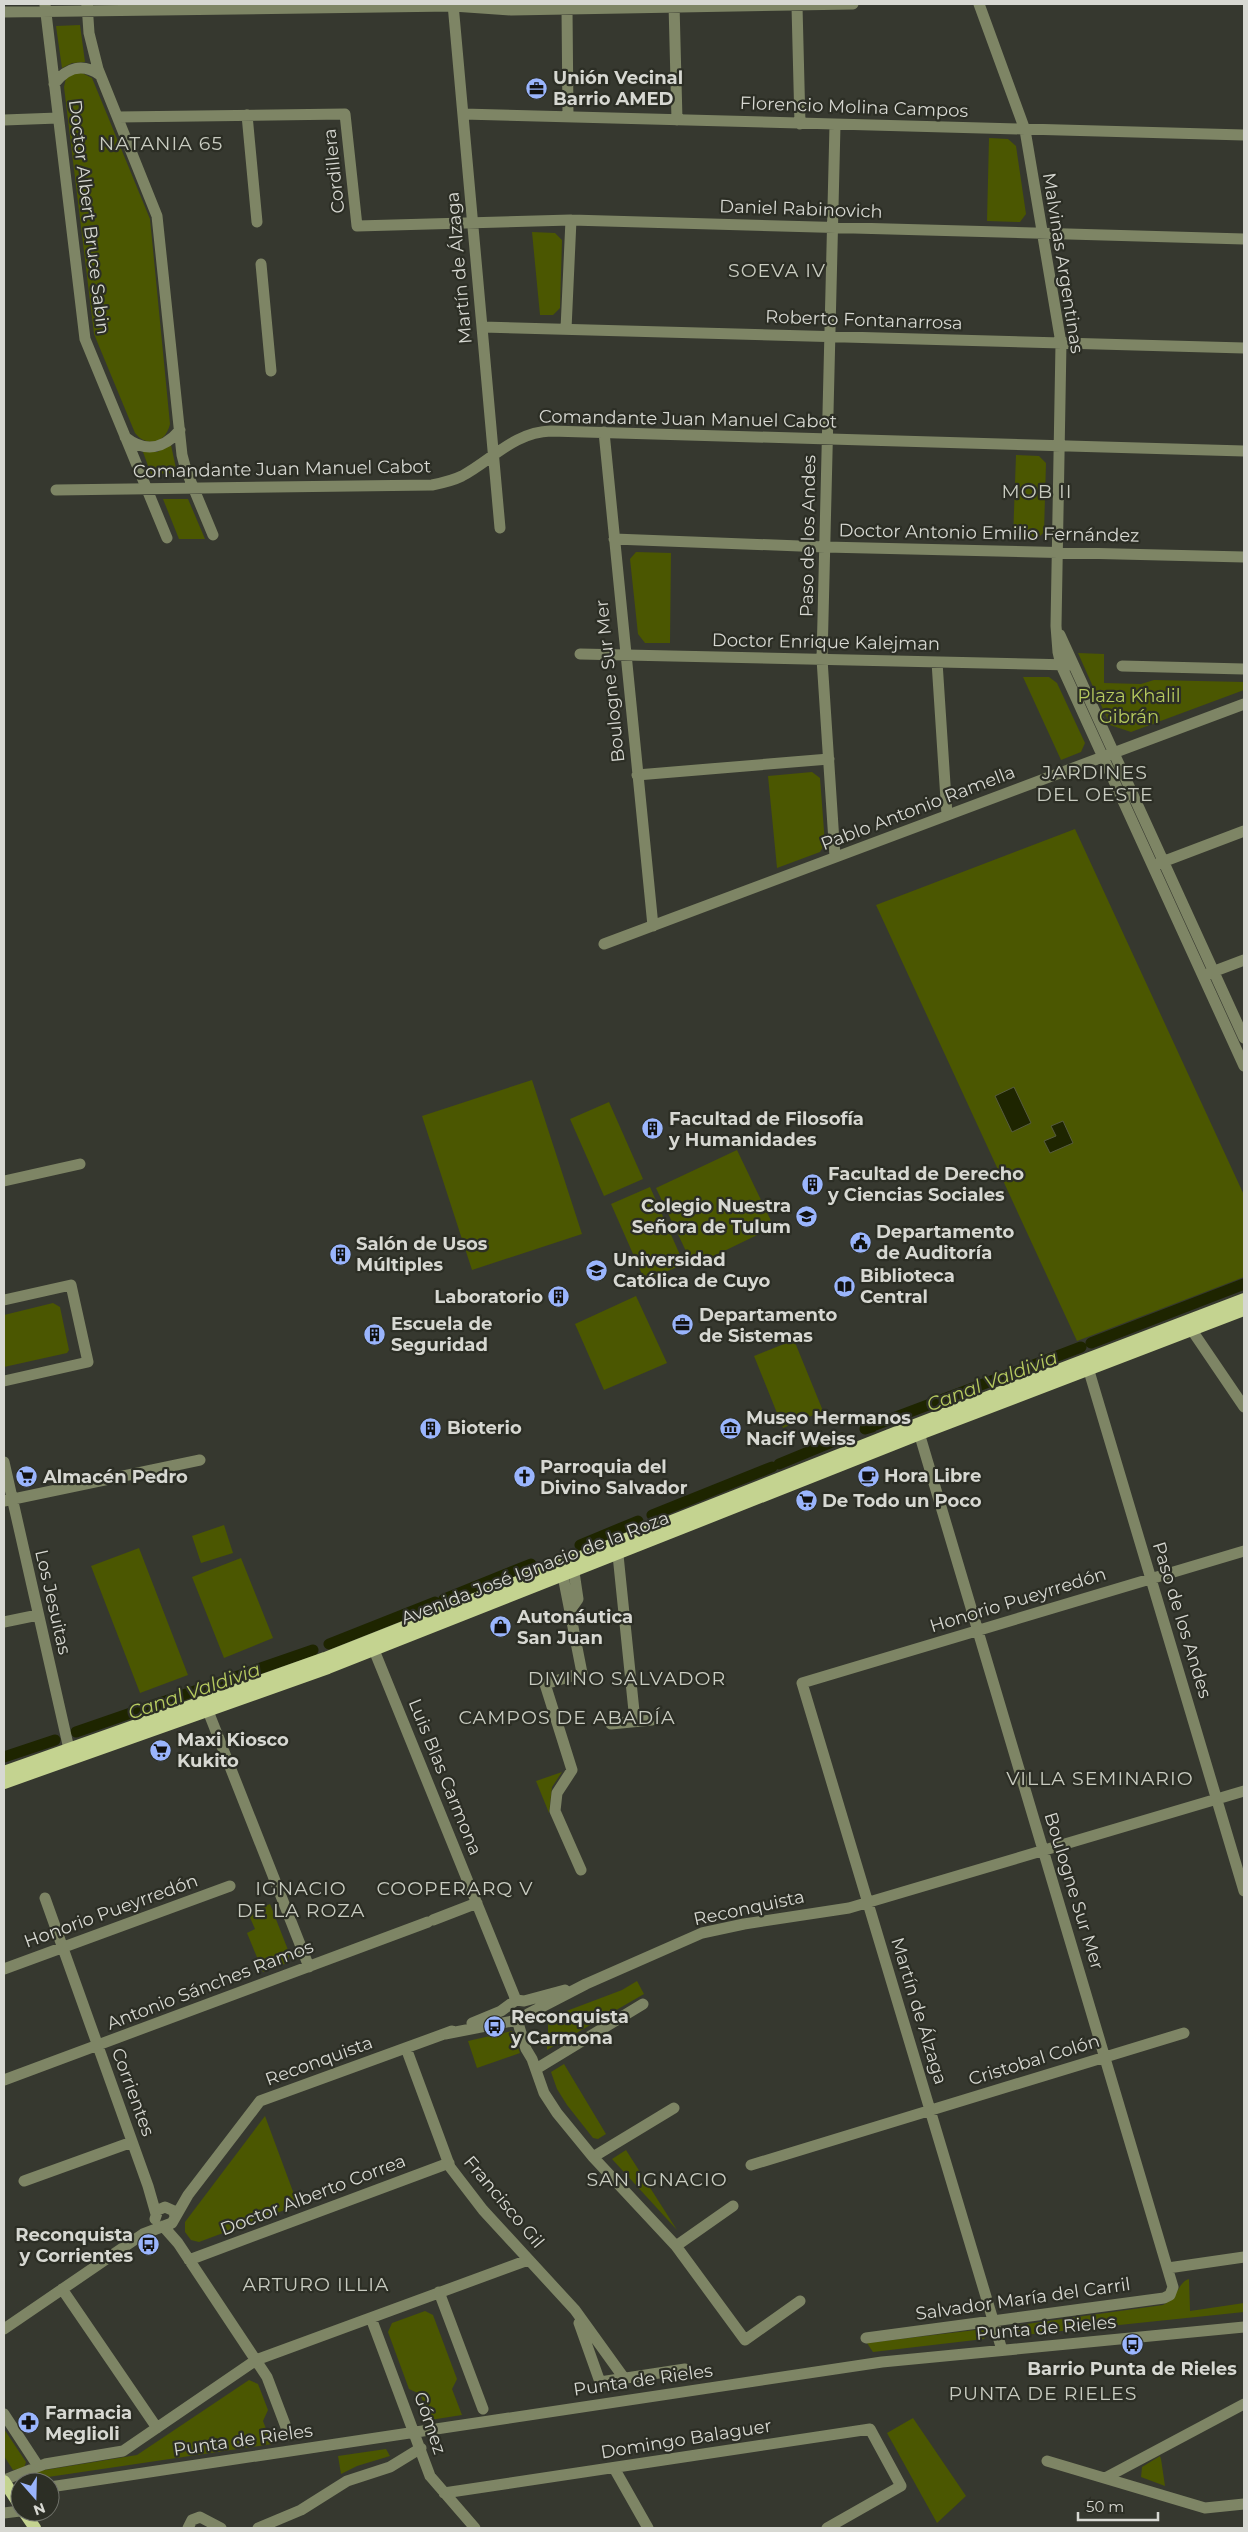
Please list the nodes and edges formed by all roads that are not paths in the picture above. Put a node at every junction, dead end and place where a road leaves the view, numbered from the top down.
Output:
1 (853, 4) edge
2 (979, 4) edge
3 (453, 5) edge
4 (674, 6) edge
5 (798, 6) junction
6 (87, 7) edge
7 (45, 8) edge
8 (567, 9) junction
9 (4, 12) edge
10 (100, 75) junction
11 (54, 84) junction
12 (463, 114) junction
13 (246, 115) junction
14 (118, 117) junction
15 (568, 117) junction
16 (58, 118) junction
17 (4, 120) edge
18 (676, 120) junction
19 (800, 124) junction
20 (835, 124) junction
21 (1025, 130) junction
22 (1244, 135) edge
23 (571, 220) junction
24 (257, 222) dead end
25 (472, 222) junction
26 (357, 226) joint
27 (832, 227) junction
28 (1043, 233) junction
29 (1244, 239) edge
30 (261, 264) dead end
31 (482, 327) junction
32 (566, 329) junction
33 (830, 336) junction
34 (1062, 343) junction
35 (1244, 348) edge
36 (272, 371) dead end
37 (180, 430) junction
38 (604, 432) junction
39 (125, 437) junction
40 (828, 439) junction
41 (1060, 445) junction
42 (1244, 451) edge
43 (493, 453) junction
44 (193, 488) junction
45 (146, 489) junction
46 (56, 490) dead end
47 (500, 528) dead end
48 (213, 535) dead end
49 (168, 538) dead end
50 (614, 539) junction
51 (825, 547) junction
52 (1058, 551) junction
53 (1244, 557) edge
54 (580, 654) dead end
55 (625, 655) junction
56 (822, 660) junction
57 (937, 662) junction
58 (1067, 665) junction
59 (1122, 666) dead end
60 (1244, 669) edge
61 (1244, 704) edge
62 (1108, 755) junction
63 (829, 759) junction
64 (637, 775) junction
65 (947, 816) junction
66 (1244, 831) edge
67 (835, 858) junction
68 (1158, 864) junction
69 (653, 926) junction
70 (604, 944) dead end
71 (1244, 960) edge
72 (1208, 973) junction
73 (1244, 1038) edge
74 (1244, 1066) edge
75 (80, 1164) dead end
76 (4, 1180) edge
77 (1244, 1299) edge
78 (4, 1300) edge
79 (1244, 1310) edge
80 (1188, 1326) junction
81 (1087, 1365) junction
82 (4, 1381) edge
83 (1244, 1408) edge
84 (918, 1429) junction
85 (200, 1460) dead end
86 (4, 1462) edge
87 (8, 1500) edge
88 (1244, 1551) edge
89 (618, 1555) junction
90 (569, 1574) junction
91 (1151, 1579) junction
92 (38, 1615) junction
93 (4, 1622) edge
94 (978, 1630) junction
95 (374, 1650) junction
96 (802, 1683) joint
97 (208, 1711) junction
98 (652, 1720) dead end
99 (635, 1721) junction
100 (611, 1724) dead end
101 (69, 1749) junction
102 (4, 1772) edge
103 (4, 1783) edge
104 (1244, 1791) edge
105 (1218, 1799) junction
106 (1044, 1850) junction
107 (581, 1870) dead end
108 (230, 1886) dead end
109 (1244, 1891) edge
110 (45, 1898) dead end
111 (477, 1903) junction
112 (868, 1903) junction
113 (62, 1947) junction
114 (309, 1967) junction
115 (4, 1969) edge
116 (586, 1984) junction
117 (517, 2003) junction
118 (643, 2004) dead end
119 (522, 2018) junction
120 (1184, 2033) dead end
121 (445, 2034) junction
122 (98, 2046) junction
123 (406, 2048) junction
124 (1106, 2057) junction
125 (534, 2064) junction
126 (4, 2080) edge
127 (674, 2108) dead end
128 (930, 2110) junction
129 (132, 2142) junction
130 (593, 2157) junction
131 (449, 2162) junction
132 (751, 2165) dead end
133 (24, 2181) dead end
134 (733, 2206) dead end
135 (165, 2217) junction
136 (676, 2246) junction
137 (1244, 2257) edge
138 (189, 2260) junction
139 (528, 2260) junction
140 (1168, 2268) junction
141 (1173, 2282) joint
142 (62, 2289) junction
143 (439, 2292) junction
144 (800, 2301) dead end
145 (575, 2310) junction
146 (371, 2318) junction
147 (994, 2322) junction
148 (1244, 2327) edge
149 (4, 2329) edge
150 (866, 2338) dead end
151 (1002, 2350) junction
152 (256, 2360) junction
153 (685, 2369) dead end
154 (624, 2378) junction
155 (1244, 2404) edge
156 (483, 2409) dead end
157 (4, 2414) edge
158 (157, 2428) junction
159 (416, 2432) junction
160 (289, 2435) dead end
161 (421, 2448) junction
162 (1047, 2461) dead end
163 (38, 2466) junction
164 (614, 2468) junction
165 (1105, 2478) junction
166 (4, 2481) edge
167 (60, 2485) edge
168 (444, 2494) junction
169 (1244, 2504) edge
170 (833, 2526) edge
171 (470, 2527) edge
172 (188, 2528) edge
173 (220, 2528) edge
174 (258, 2528) edge
175 (648, 2528) edge

1 - 5 street
2 - 21 street, Malvinas Argentinas
3 - 6 street
3 - 8 street
3 - 12 street, Martín de Álzaga
4 - 5 street
4 - 8 street
4 - 18 street
5 - 19 street
6 - 7 street
6 - 10 street, Doctor Albert Bruce Sabin
7 - 9 street
7 - 11 street, Doctor Albert Bruce Sabin
8 - 15 street
10 - 11 street, Doctor Albert Bruce Sabin
10 - 14 street, Doctor Albert Bruce Sabin
11 - 16 street, Doctor Albert Bruce Sabin
12 - 15 street, Florencio Molina Campos
12 - 25 street, Martín de Álzaga
13 - 14 street
13 - 24 street
13 - 26 street, Cordillera
14 - 37 street, Doctor Albert Bruce Sabin
15 - 18 street, Florencio Molina Campos
16 - 17 street
16 - 39 street, Doctor Albert Bruce Sabin
18 - 19 street, Florencio Molina Campos
19 - 20 street, Florencio Molina Campos
20 - 21 street, Florencio Molina Campos
20 - 27 street, Paso de los Andes
21 - 22 street, Florencio Molina Campos
21 - 28 street, Malvinas Argentinas
23 - 25 street, Daniel Rabinovich
23 - 27 street, Daniel Rabinovich
23 - 32 street
25 - 26 street, Daniel Rabinovich
25 - 31 street, Martín de Álzaga
27 - 28 street, Daniel Rabinovich
27 - 33 street, Paso de los Andes
28 - 29 street, Daniel Rabinovich
28 - 34 street, Malvinas Argentinas
30 - 36 street
31 - 32 street, Roberto Fontanarrosa
31 - 43 street, Martín de Álzaga
32 - 33 street, Roberto Fontanarrosa
33 - 34 street, Roberto Fontanarrosa
33 - 40 street, Paso de los Andes
34 - 35 street, Roberto Fontanarrosa
34 - 41 street, Malvinas Argentinas
37 - 39 street
37 - 44 street, Doctor Albert Bruce Sabin
38 - 40 street, Comandante Juan Manuel Cabot
38 - 43 street, Comandante Juan Manuel Cabot
38 - 50 street, Boulogne Sur Mer
39 - 45 street, Doctor Albert Bruce Sabin
40 - 41 street, Comandante Juan Manuel Cabot
40 - 51 street, Paso de los Andes
41 - 42 street, Comandante Juan Manuel Cabot
41 - 52 street, Malvinas Argentinas
43 - 44 street, Comandante Juan Manuel Cabot
43 - 47 street, Martín de Álzaga
44 - 45 street, Comandante Juan Manuel Cabot
44 - 48 street, Doctor Albert Bruce Sabin
45 - 46 street, Comandante Juan Manuel Cabot
45 - 49 street, Doctor Albert Bruce Sabin
50 - 51 street, Doctor Antonio Emilio Fernández
50 - 55 street, Boulogne Sur Mer
51 - 52 street, Doctor Antonio Emilio Fernández
51 - 56 street, Paso de los Andes
52 - 53 street, Doctor Antonio Emilio Fernández
52 - 58 street, Malvinas Argentinas
54 - 55 street, Doctor Enrique Kalejman
55 - 56 street, Doctor Enrique Kalejman
55 - 64 street, Boulogne Sur Mer
56 - 57 street, Doctor Enrique Kalejman
56 - 63 street, Paso de los Andes
57 - 58 street, Doctor Enrique Kalejman
57 - 65 street
58 - 62 street, Malvinas Argentinas
59 - 60 street
61 - 62 street, Pablo Antonio Ramella
62 - 65 street, Pablo Antonio Ramella
62 - 68 street, Malvinas Argentinas
63 - 64 street
63 - 67 street, Paso de los Andes
64 - 69 street, Boulogne Sur Mer
65 - 67 street, Pablo Antonio Ramella
66 - 68 street
67 - 69 street, Pablo Antonio Ramella
68 - 72 street, Malvinas Argentinas
69 - 70 street, Pablo Antonio Ramella
71 - 72 street
72 - 73 street, Malvinas Argentinas
72 - 74 street, Malvinas Argentinas
75 - 76 street
77 - 80 main road, Avenida José Ignacio de la Roza
78 - 82 street
79 - 80 main road, Avenida José Ignacio de la Roza
80 - 81 main road, Avenida José Ignacio de la Roza
80 - 83 street
81 - 84 main road, Avenida José Ignacio de la Roza
81 - 91 street, Paso de los Andes
84 - 89 main road, Avenida José Ignacio de la Roza
84 - 94 street, Boulogne Sur Mer
84 - 101 main road, Avenida José Ignacio de la Roza
85 - 87 street
86 - 87 street, Los Jesuitas
87 - 92 street, Los Jesuitas
88 - 91 street, Honorio Pueyrredón
89 - 90 main road, Avenida José Ignacio de la Roza
89 - 99 street
90 - 95 main road, Avenida José Ignacio de la Roza
90 - 107 street
91 - 94 street, Honorio Pueyrredón
91 - 105 street, Paso de los Andes
92 - 93 street
92 - 101 street, Los Jesuitas
94 - 96 street, Honorio Pueyrredón
94 - 106 street, Boulogne Sur Mer
95 - 97 main road, Avenida José Ignacio de la Roza
95 - 111 street, Luis Blas Carmona
96 - 112 street, Martín de Álzaga
97 - 103 main road, Avenida José Ignacio de la Roza
97 - 114 street
98 - 99 street
99 - 100 street
101 - 102 main road, Avenida José Ignacio de la Roza
104 - 105 street, Reconquista
105 - 106 street, Reconquista
105 - 109 street, Paso de los Andes
106 - 112 street, Reconquista
106 - 124 street, Boulogne Sur Mer
108 - 113 street, Honorio Pueyrredón
110 - 113 street, Corrientes
111 - 114 street, Antonio Sánches Ramos
111 - 117 street, Luis Blas Carmona
112 - 116 street, Reconquista
112 - 128 street, Martín de Álzaga
113 - 115 street, Honorio Pueyrredón
113 - 122 street, Corrientes
114 - 122 street, Antonio Sánches Ramos
116 - 117 street, Reconquista
116 - 119 street, Reconquista
117 - 119 street
117 - 119 street
117 - 121 street, Reconquista
118 - 125 street
119 - 121 street, Reconquista
119 - 125 street
120 - 124 street, Cristobal Colón
121 - 123 street, Reconquista
122 - 126 street, Antonio Sánches Ramos
122 - 129 street, Corrientes
123 - 131 street, Francisco Gil
123 - 135 street, Reconquista
124 - 128 street, Cristobal Colón
124 - 140 street, Boulogne Sur Mer
125 - 130 street
127 - 130 street
128 - 132 street, Cristobal Colón
128 - 147 street, Martín de Álzaga
129 - 133 street
129 - 135 street, Corrientes
130 - 136 street
131 - 138 street, Doctor Alberto Correa
131 - 139 street, Francisco Gil
134 - 136 street
135 - 138 street, Corrientes
135 - 142 street, Reconquista
136 - 144 street
137 - 140 street
138 - 152 street, Corrientes
139 - 143 street
139 - 145 street, Francisco Gil
140 - 141 street, Boulogne Sur Mer
141 - 147 street, Salvador María del Carril
142 - 149 street, Reconquista
142 - 158 street
143 - 146 street
143 - 156 street
145 - 154 street, Francisco Gil
145 - 154 street, Francisco Gil
146 - 152 street
146 - 159 street, Gómez
147 - 150 street, Salvador María del Carril
147 - 151 street, Martín de Álzaga
148 - 151 street, Punta de Rieles
151 - 159 street, Punta de Rieles
152 - 158 street
152 - 160 street, Corrientes
153 - 154 street
155 - 165 street
157 - 163 street
158 - 163 street
159 - 161 street, Gómez
159 - 167 street, Punta de Rieles
161 - 168 street, Gómez
161 - 174 street
162 - 165 street
163 - 166 street
164 - 168 street, Domingo Balaguer
164 - 170 street, Domingo Balaguer
164 - 175 street
165 - 169 street
168 - 171 street, Gómez
172 - 173 street

